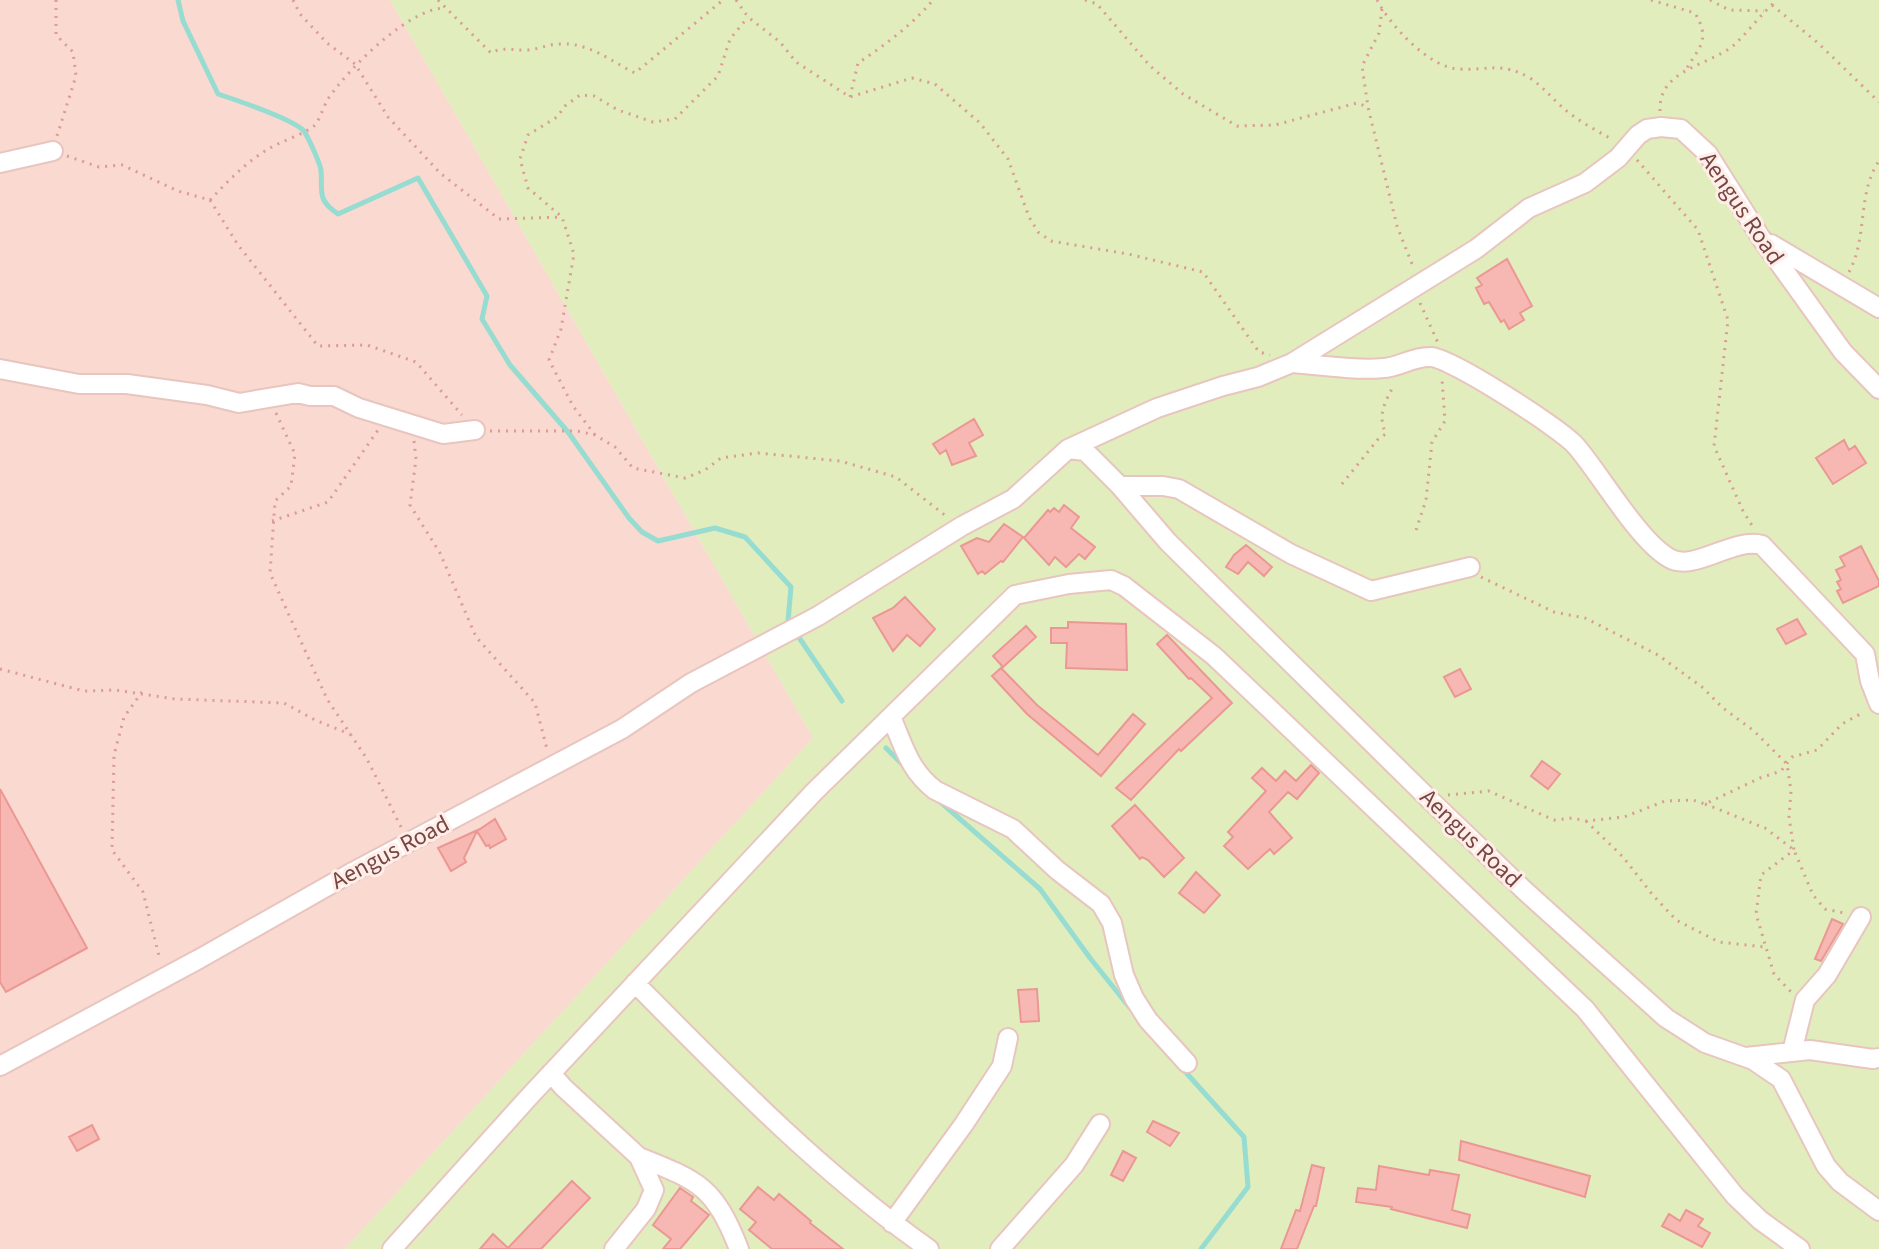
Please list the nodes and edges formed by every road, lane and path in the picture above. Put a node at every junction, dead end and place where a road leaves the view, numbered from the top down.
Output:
1 (56, 0) edge
2 (293, 0) edge
3 (438, 0) edge
4 (723, 0) edge
5 (736, 0) edge
6 (933, 0) edge
7 (1085, 0) edge
8 (1377, 0) edge
9 (1651, 0) edge
10 (1710, 0) edge
11 (1777, 0) edge
12 (1772, 5) junction
13 (445, 8) junction
14 (1382, 9) junction
15 (1764, 11) junction
16 (748, 17) junction
17 (355, 64) junction
18 (1686, 70) junction
19 (850, 97) junction
20 (1879, 102) edge
21 (1368, 107) junction
22 (1661, 127) junction
23 (1627, 149) junction
24 (53, 151) junction
25 (1879, 161) edge
26 (0, 163) edge
27 (210, 200) junction
28 (562, 217) junction
29 (1761, 238) junction
30 (1841, 286) junction
31 (1413, 289) junction
32 (1879, 308) edge
33 (1440, 360) junction
34 (1292, 363) junction
35 (1403, 363) junction
36 (0, 369) edge
37 (1879, 389) edge
38 (270, 398) junction
39 (387, 417) junction
40 (412, 426) junction
41 (475, 430) junction
42 (595, 435) junction
43 (1068, 449) junction
44 (1342, 484) dead end
45 (1120, 486) junction
46 (272, 521) junction
47 (962, 526) junction
48 (1416, 530) dead end
49 (1762, 545) junction
50 (1470, 567) joint
51 (0, 669) edge
52 (142, 692) junction
53 (1874, 707) edge
54 (891, 717) junction
55 (350, 734) junction
56 (1787, 764) junction
57 (552, 767) junction
58 (1428, 798) junction
59 (1705, 804) junction
60 (1586, 821) junction
61 (409, 841) junction
62 (1794, 850) junction
63 (1813, 895) dead end
64 (1861, 917) dead end
65 (1766, 947) junction
66 (162, 979) junction
67 (635, 983) junction
68 (1805, 1000) junction
69 (1008, 1038) dead end
70 (1792, 1052) junction
71 (1746, 1057) junction
72 (1879, 1058) edge
73 (1187, 1063) dead end
74 (0, 1066) edge
75 (551, 1073) junction
76 (1100, 1124) dead end
77 (639, 1157) junction
78 (1879, 1211) edge
79 (729, 1223) junction
80 (892, 1223) junction
81 (392, 1249) edge
82 (614, 1249) edge
83 (739, 1249) edge
84 (754, 1249) edge
85 (929, 1249) edge
86 (1000, 1249) edge
87 (1800, 1249) edge

1 - 24 path
2 - 17 path
3 - 13 path
4 - 13 path
5 - 16 path
6 - 19 path
7 - 21 path
8 - 14 path
9 - 18 path
10 - 15 path
11 - 12 path
12 - 15 path
12 - 20 path
13 - 17 path
14 - 21 path
14 - 23 path
15 - 18 path
16 - 19 path
16 - 28 path
17 - 27 path
17 - 28 path
18 - 22 path
19 - 34 path
21 - 31 path
22 - 23 street
22 - 29 street, Aengus Road
23 - 31 street
23 - 49 path
24 - 26 street
24 - 27 path
25 - 30 path
27 - 41 path
28 - 42 path
29 - 30 street
29 - 37 street, Aengus Road
30 - 32 street
31 - 33 path
31 - 34 street
33 - 35 street
33 - 48 path
33 - 49 street
34 - 35 street
34 - 43 street
35 - 44 path
36 - 38 street
38 - 39 street
38 - 46 path
39 - 40 street
39 - 46 path
40 - 41 street
40 - 57 path
41 - 42 path
42 - 47 path
43 - 45 street, Aengus Road
43 - 47 street
45 - 50 street
45 - 58 street, Aengus Road
46 - 55 path
47 - 57 street, Aengus Road
49 - 53 street
50 - 56 path
51 - 52 path
52 - 55 path
52 - 66 path
53 - 56 path
54 - 67 street
54 - 73 street
54 - 87 street
55 - 61 path
56 - 59 path
56 - 62 path
57 - 61 street, Aengus Road
58 - 60 path
58 - 71 street, Aengus Road
59 - 60 path
59 - 62 path
60 - 65 path
61 - 66 street, Aengus Road
62 - 63 path
62 - 65 path
64 - 68 street
65 - 68 path
66 - 74 street, Aengus Road
67 - 75 street
67 - 80 street
68 - 70 street
69 - 80 street
70 - 71 street
70 - 72 street
71 - 78 street, Aengus Road
75 - 77 street
75 - 81 street
76 - 86 street
77 - 79 street
77 - 82 street
79 - 83 street
79 - 84 street
80 - 85 street

